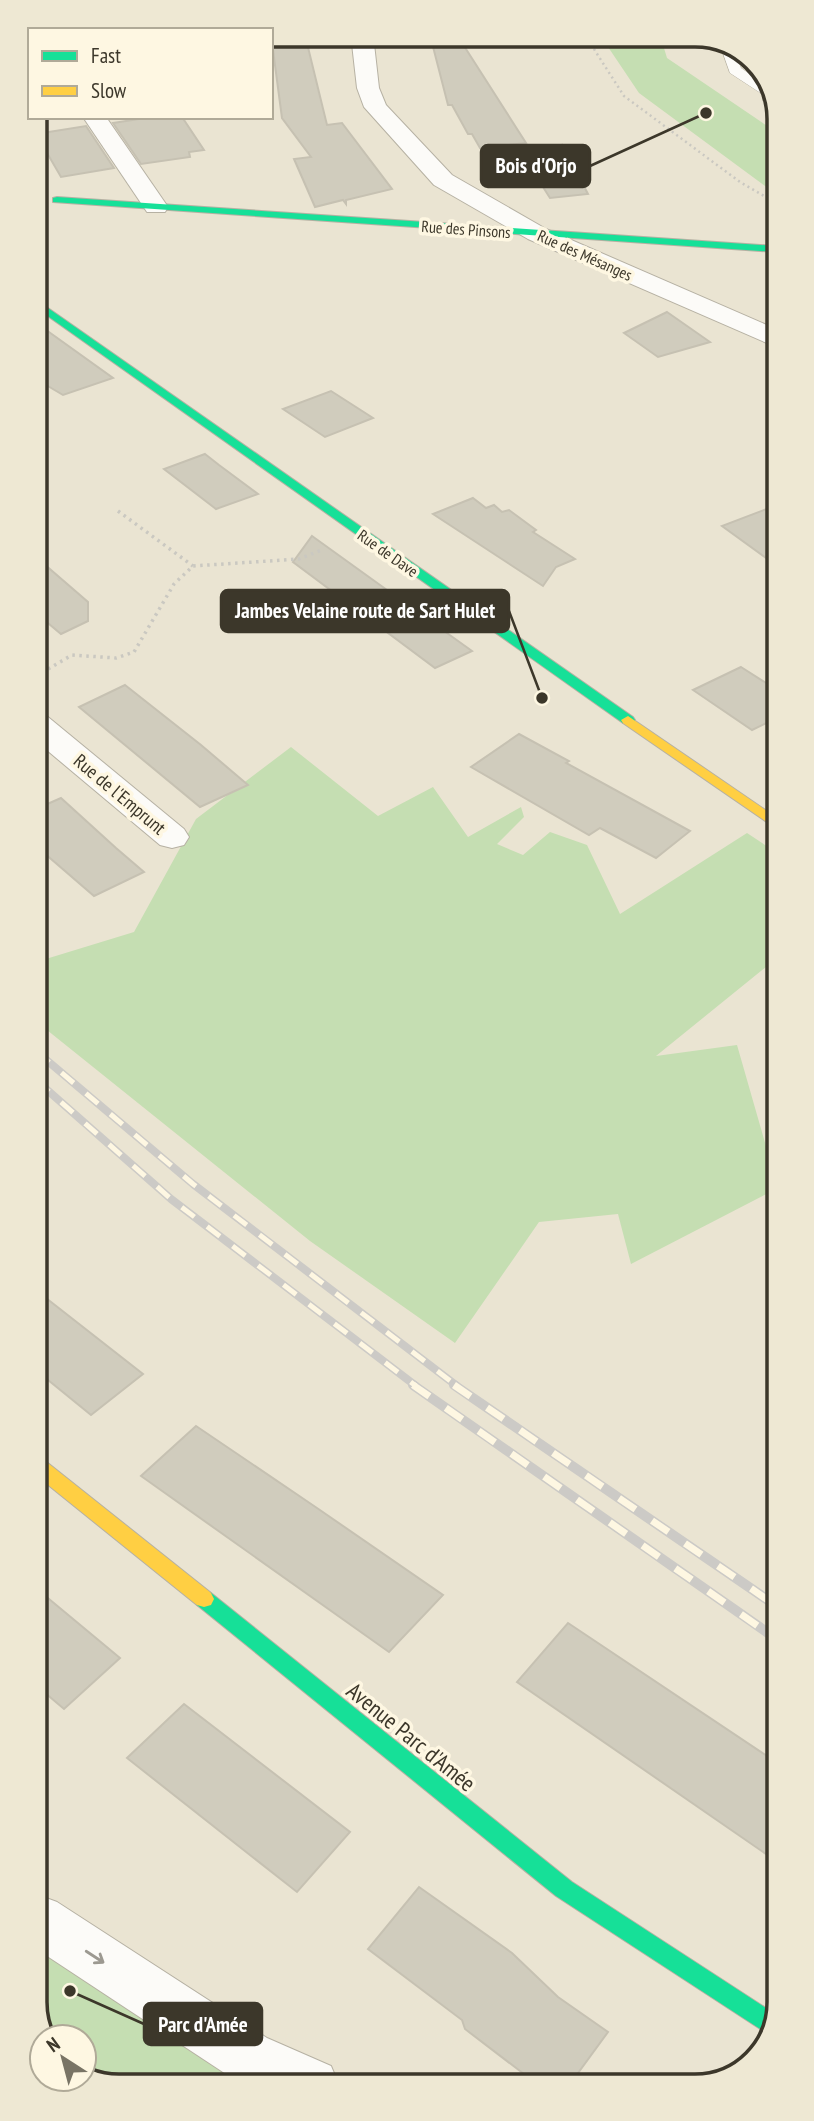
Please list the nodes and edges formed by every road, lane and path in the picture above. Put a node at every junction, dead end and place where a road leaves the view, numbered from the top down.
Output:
1 (363, 47) edge
2 (593, 47) edge
3 (729, 56) edge
4 (759, 87) edge
5 (95, 119) edge
6 (767, 198) edge
7 (57, 200) dead end
8 (156, 207) junction
9 (537, 234) junction
10 (767, 248) edge
11 (47, 310) edge
12 (767, 335) edge
13 (118, 511) dead end
14 (361, 534) junction
15 (193, 566) junction
16 (47, 670) edge
17 (47, 733) edge
18 (767, 818) edge
19 (172, 837) dead end
20 (47, 1473) edge
21 (47, 1926) edge
22 (764, 2020) edge
23 (286, 2074) edge

1 - 9 street, Rue des Mésanges
2 - 6 path
3 - 4 lane
5 - 8 street
7 - 8 street, Rue des Pinsons
8 - 9 street, Rue des Pinsons
9 - 10 street, Rue des Pinsons
9 - 12 street, Rue des Mésanges
11 - 14 street, Rue de Dave
13 - 15 path
14 - 15 path
14 - 18 street, Rue de Dave
15 - 16 path
17 - 19 street, Rue de l'Emprunt
20 - 22 street, Avenue Parc d'Amée
21 -> 23 street

